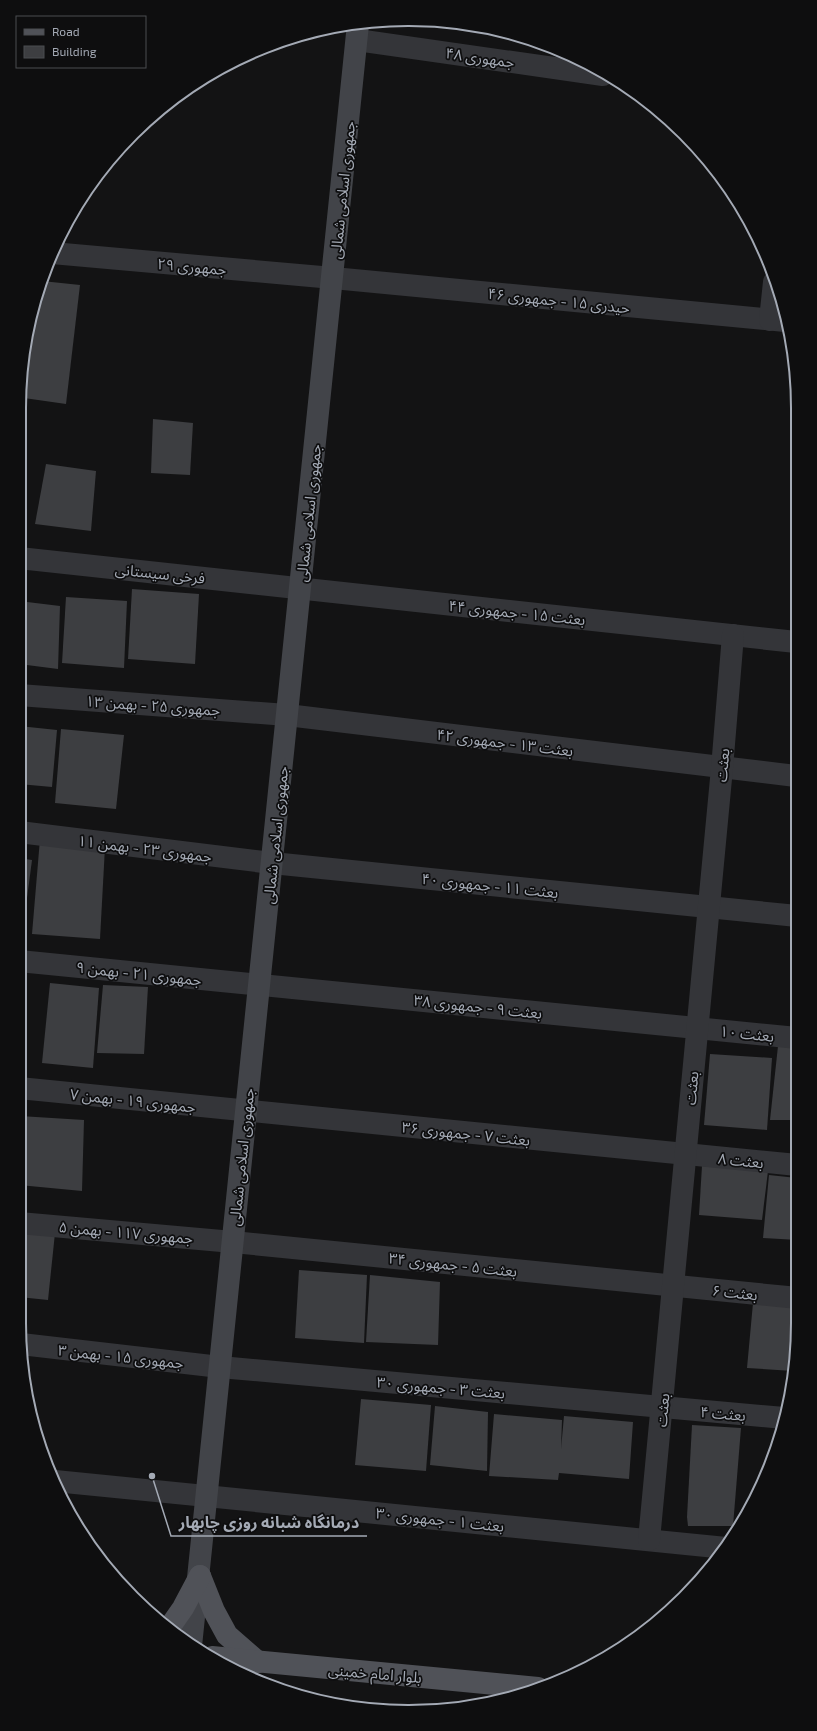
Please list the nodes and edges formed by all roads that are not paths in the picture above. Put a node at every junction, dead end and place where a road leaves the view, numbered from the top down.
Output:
1 (357, 32) edge
2 (593, 73) edge
3 (59, 254) edge
4 (333, 278) junction
5 (776, 304) edge
6 (778, 321) edge
7 (26, 559) edge
8 (300, 589) junction
9 (733, 635) junction
10 (791, 641) edge
11 (26, 696) edge
12 (287, 716) junction
13 (722, 768) junction
14 (791, 775) edge
15 (26, 833) edge
16 (272, 863) junction
17 (708, 907) junction
18 (791, 915) edge
19 (26, 962) edge
20 (259, 985) junction
21 (697, 1028) junction
22 (791, 1037) edge
23 (26, 1089) edge
24 (246, 1111) junction
25 (685, 1154) junction
26 (791, 1165) edge
27 (26, 1224) edge
28 (233, 1242) junction
29 (673, 1286) junction
30 (791, 1297) edge
31 (27, 1345) edge
32 (220, 1367) junction
33 (662, 1407) junction
34 (779, 1418) edge
35 (60, 1482) edge
36 (206, 1496) junction
37 (649, 1540) junction
38 (718, 1547) edge
39 (200, 1576) junction
40 (172, 1623) edge
41 (192, 1638) edge
42 (225, 1658) edge
43 (258, 1662) junction
44 (525, 1687) edge

1 - 2 street, جمهوری ۴۸
1 - 4 street, جمهوری اسلامی شمالی
3 - 4 street, جمهوری ۲۹
4 - 6 street, حیدری ۱۵ - جمهوری ۴۶
4 - 8 street, جمهوری اسلامی شمالی
5 - 6 street
7 - 8 street, فرخی سیستانی
8 - 9 street, بعثت ۱۵ - جمهوری ۴۴
8 - 12 street, جمهوری اسلامی شمالی
9 - 10 street, بعثت ۱۵ - جمهوری ۴۴
9 - 13 street, بعثت
11 - 12 street, جمهوری ۲۵ - بهمن ۱۳
12 - 13 street, بعثت ۱۳ - جمهوری ۴۲
12 - 16 street, جمهوری اسلامی شمالی
13 - 14 street, بعثت ۱۳ - جمهوری ۴۲
13 - 17 street, بعثت
15 - 16 street, جمهوری ۲۳ - بهمن ۱۱
16 - 17 street, بعثت ۱۱ - جمهوری ۴۰
16 - 20 street, جمهوری اسلامی شمالی
17 - 18 street, بعثت ۱۱ - جمهوری ۴۰
17 - 21 street, بعثت
19 - 20 street, جمهوری ۲۱ - بهمن ۹
20 - 21 street, بعثت ۹ - جمهوری ۳۸
20 - 24 street, جمهوری اسلامی شمالی
21 - 22 street, بعثت ۱۰
21 - 25 street, بعثت
23 - 24 street, جمهوری ۱۹ - بهمن ۷
24 - 25 street, بعثت ۷ - جمهوری ۳۶
24 - 28 street, جمهوری اسلامی شمالی
25 - 26 street, بعثت ۸
25 - 29 street, بعثت
27 - 28 street, جمهوری ۱۱۷ - بهمن ۵
28 - 29 street, بعثت ۵ - جمهوری ۳۴
28 - 32 street, جمهوری اسلامی شمالی
29 - 30 street, بعثت ۶
29 - 33 street, بعثت
31 - 32 street, جمهوری ۱۵ - بهمن ۳
32 - 33 street, بعثت ۳ - جمهوری ۳۰
32 - 36 street, جمهوری اسلامی شمالی
33 - 34 street, بعثت ۴
33 - 37 street, بعثت
35 - 36 street, بعثت ۱ - جمهوری ۳۰
36 - 37 street, بعثت ۱ - جمهوری ۳۰
36 - 39 street, جمهوری اسلامی شمالی
37 - 38 street, بعثت ۱ - جمهوری ۳۰
39 - 40 main road
39 - 41 street, جمهوری اسلامی شمالی
39 - 43 main road
42 - 43 main road, بلوار امام خمینی
43 - 44 main road, بلوار امام خمینی

